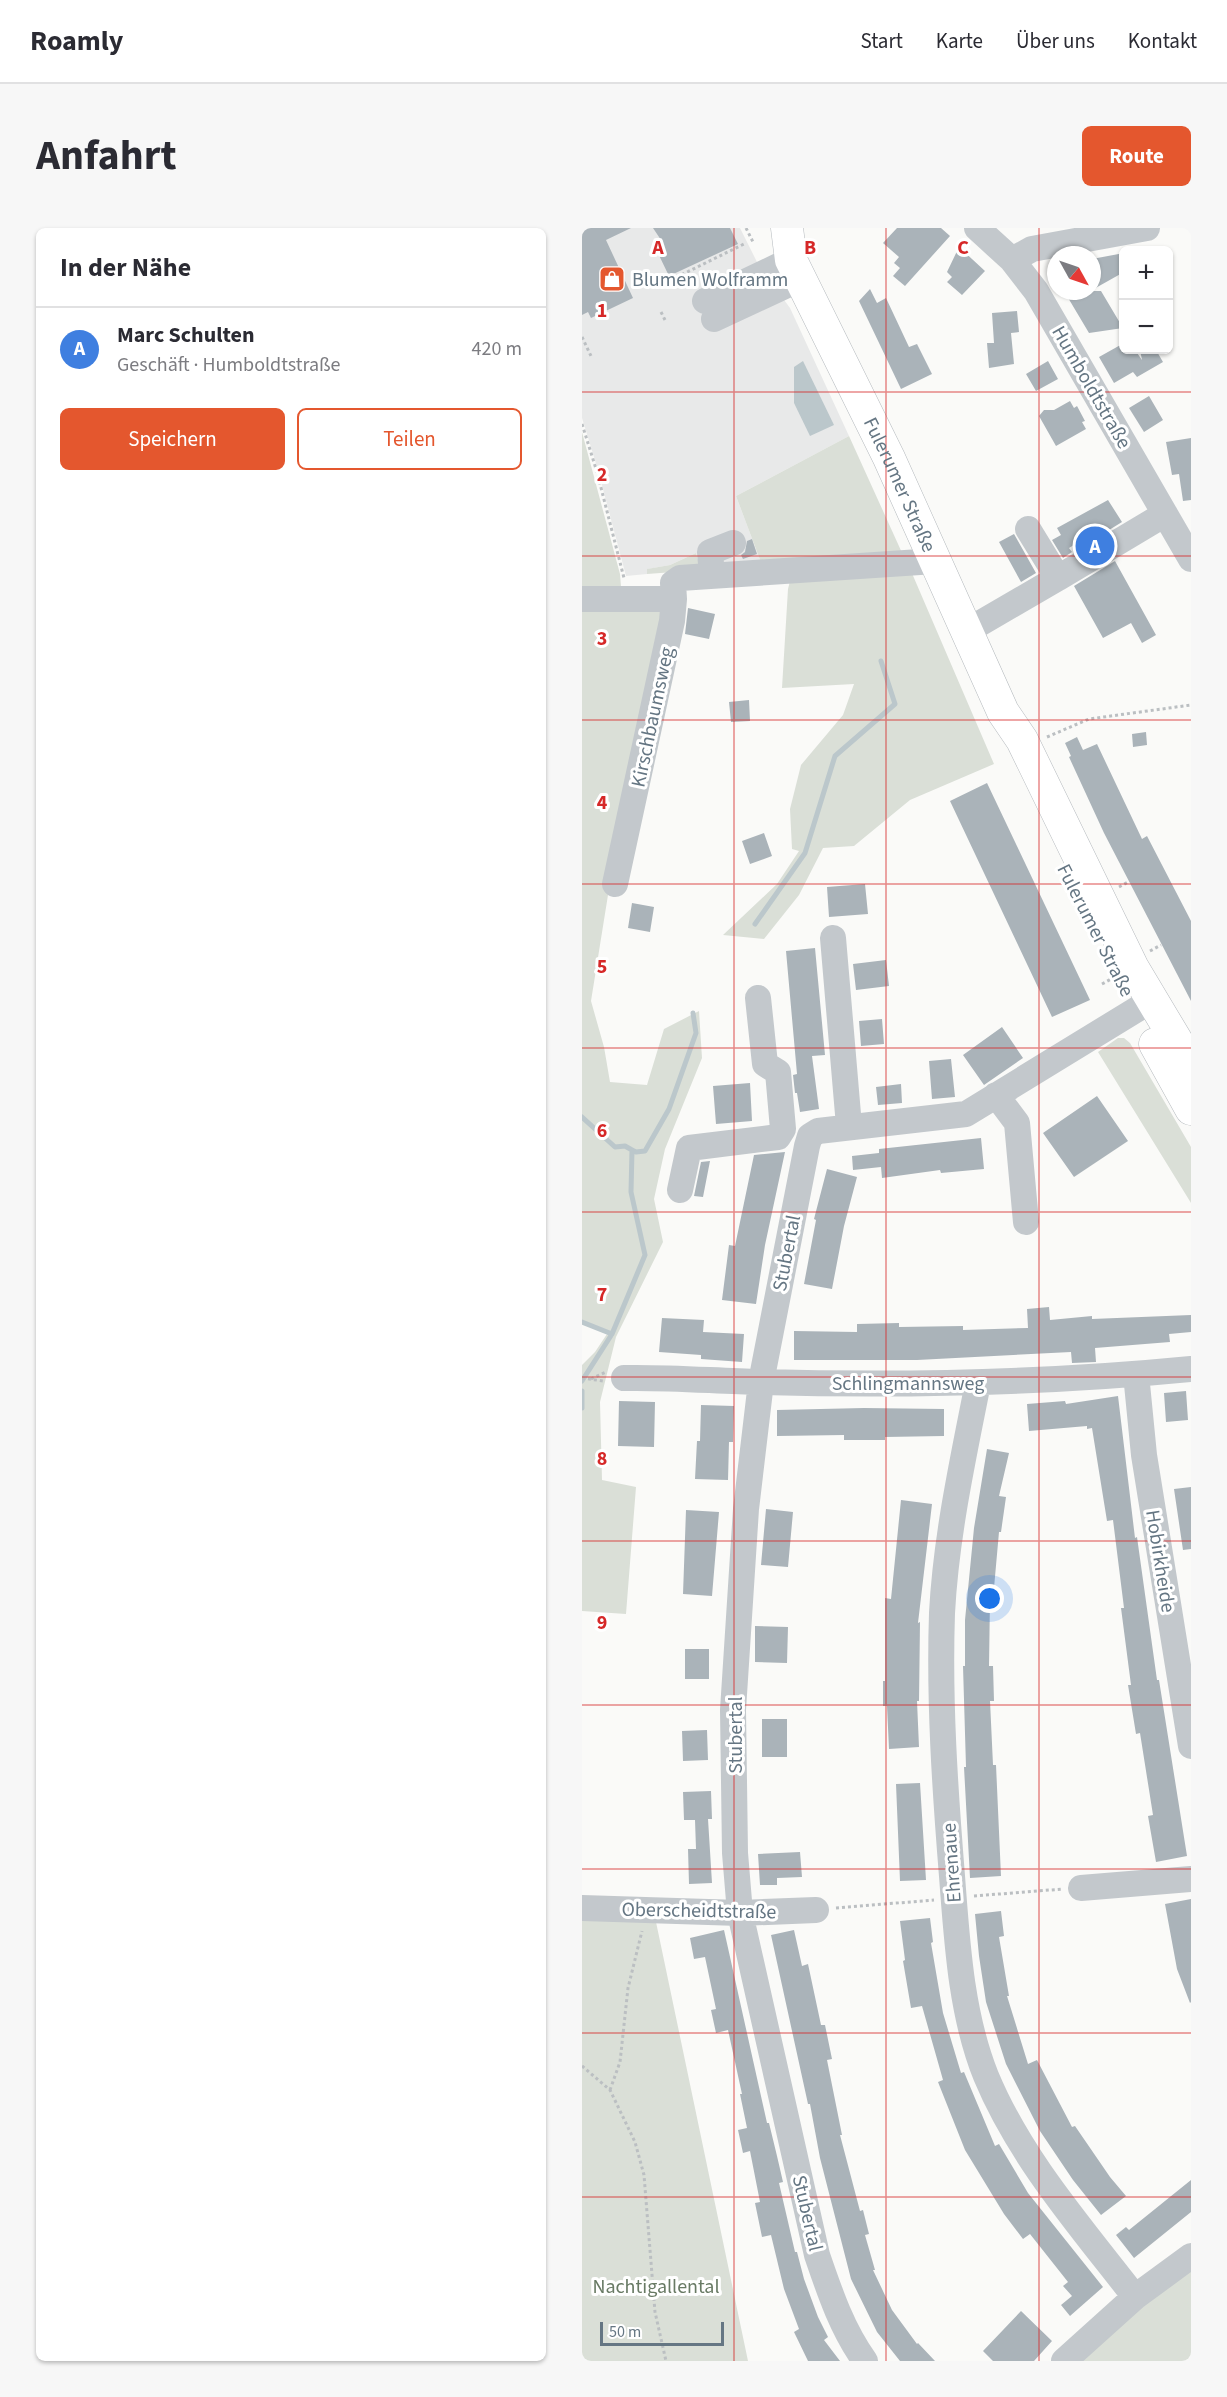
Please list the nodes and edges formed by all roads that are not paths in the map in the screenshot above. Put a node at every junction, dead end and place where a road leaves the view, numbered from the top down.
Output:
1 (787, 228) edge
2 (977, 228) edge
3 (1147, 228) edge
4 (754, 239) edge
5 (1012, 260) junction
6 (796, 269) junction
7 (710, 310) dead end
8 (1165, 514) junction
9 (1028, 529) dead end
10 (733, 543) dead end
11 (1191, 559) edge
12 (934, 561) junction
13 (712, 576) junction
14 (1058, 578) junction
15 (582, 599) edge
16 (674, 599) junction
17 (967, 631) junction
18 (1003, 712) junction
19 (615, 884) dead end
20 (833, 938) dead end
21 (758, 998) dead end
22 (1144, 1005) junction
23 (1191, 1065) edge
24 (996, 1095) junction
25 (1191, 1109) edge
26 (849, 1126) junction
27 (783, 1129) junction
28 (709, 1132) dead end
29 (814, 1133) junction
30 (680, 1190) dead end
31 (1026, 1222) dead end
32 (1191, 1369) edge
33 (1136, 1374) junction
34 (624, 1378) dead end
35 (761, 1382) junction
36 (978, 1383) junction
37 (1191, 1746) edge
38 (1191, 1879) edge
39 (1081, 1888) dead end
40 (582, 1908) edge
41 (816, 1910) dead end
42 (740, 1913) junction
43 (1191, 2256) edge
44 (1135, 2297) junction
45 (866, 2361) edge
46 (1064, 2361) edge

1 - 6 main road, Fulerumer Straße
2 - 5 street, Humboldtstraße
3 - 5 street
4 - 6 main road, Fulerumer Straße
5 - 8 street, Humboldtstraße
6 - 7 street
6 - 12 main road, Fulerumer Straße
8 - 11 street, Humboldtstraße
8 - 14 street
9 - 14 street
10 - 13 street
12 - 13 street
12 - 17 main road, Fulerumer Straße
13 - 16 street
14 - 17 street
15 - 16 street
16 - 19 street, Kirschbaumsweg
17 - 18 main road, Fulerumer Straße
18 - 22 main road, Fulerumer Straße
18 - 22 main road, Fulerumer Straße
20 - 26 street
21 - 27 street
22 - 23 main road, Fulerumer Straße
22 - 24 street
22 - 25 main road, Fulerumer Straße
24 - 26 street
24 - 31 street
26 - 29 street
27 - 28 street
27 - 29 street
27 - 30 street
29 - 35 street, Stubertal
32 - 33 street, Schlingmannsweg
33 - 36 street, Schlingmannsweg
33 - 37 street, Hobirkheide
34 - 35 street, Schlingmannsweg
35 - 36 street, Schlingmannsweg
35 - 42 street, Stubertal
36 - 44 street, Ehrenaue
38 - 39 street
40 - 42 street, Oberscheidtstraße
41 - 42 street, Oberscheidtstraße
42 - 45 street, Stubertal
43 - 44 street
44 - 46 street

